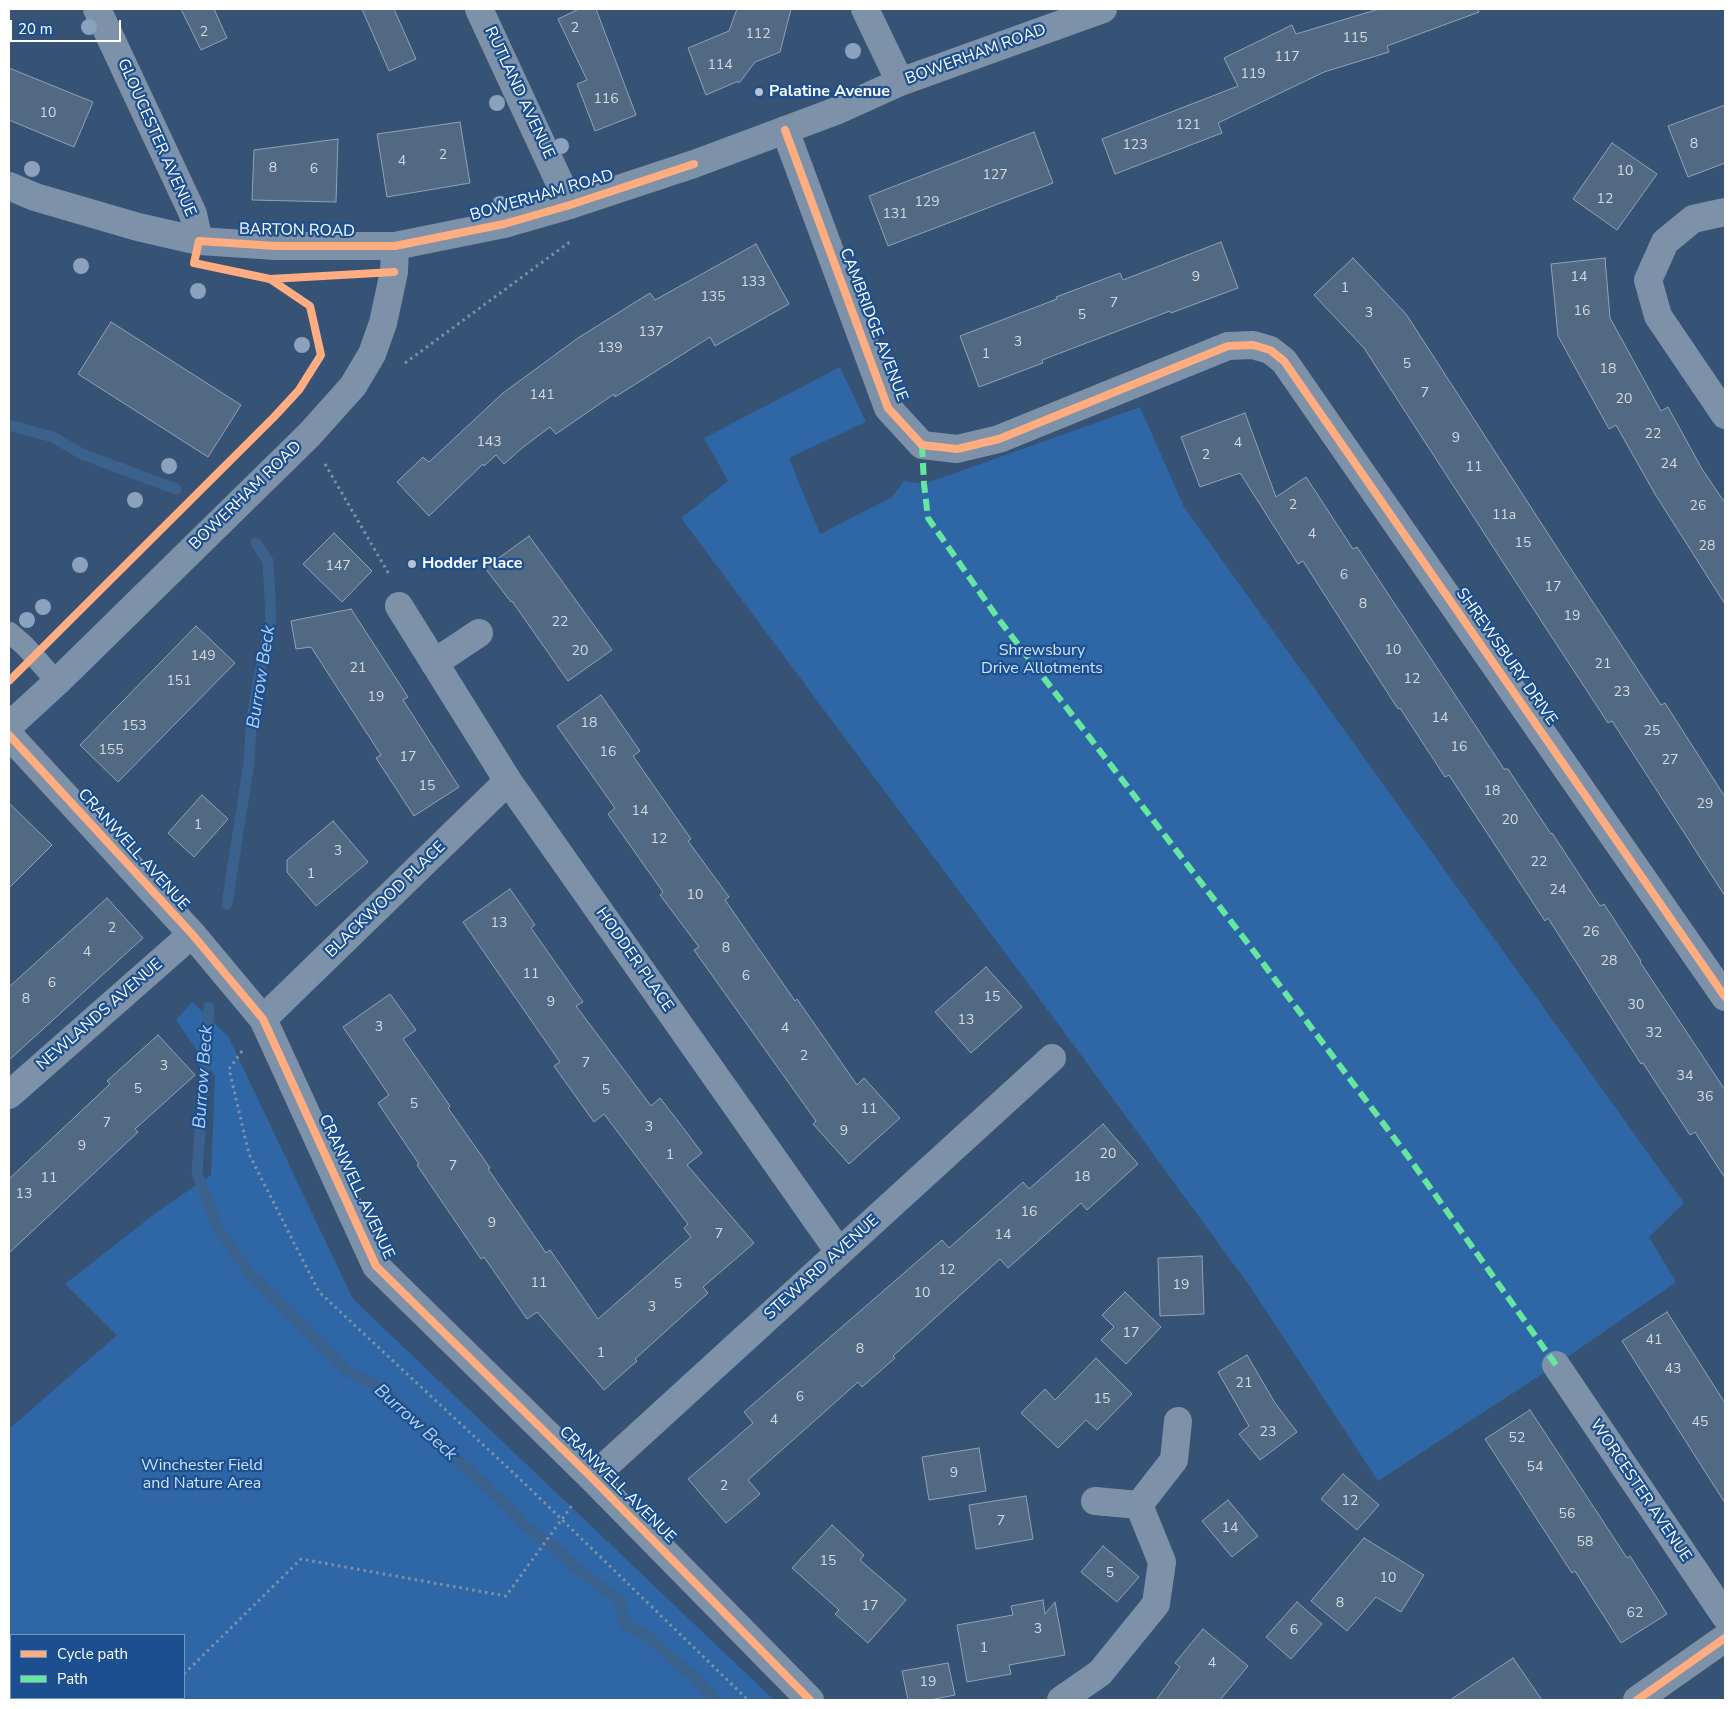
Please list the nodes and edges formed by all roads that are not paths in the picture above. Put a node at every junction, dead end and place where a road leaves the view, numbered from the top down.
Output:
1 (97, 9) edge
2 (479, 9) edge
3 (865, 9) edge
4 (1103, 9) edge
5 (900, 82) junction
6 (785, 130) junction
7 (9, 186) edge
8 (570, 205) junction
9 (1725, 212) edge
10 (198, 241) junction
11 (395, 246) junction
12 (1253, 345) joint
13 (1725, 415) edge
14 (399, 606) road end
15 (9, 632) edge
16 (479, 633) dead end
17 (434, 663) junction
18 (57, 682) junction
19 (9, 726) edge
20 (9, 735) edge
21 (508, 781) junction
22 (192, 934) junction
23 (1725, 997) edge
24 (263, 1019) junction
25 (1052, 1058) dead end
26 (9, 1095) edge
27 (840, 1252) junction
28 (1556, 1365) dead end
29 (1178, 1421) dead end
30 (592, 1478) junction
31 (1095, 1501) dead end
32 (1139, 1505) junction
33 (1725, 1616) edge
34 (1725, 1638) edge
35 (810, 1700) edge
36 (1061, 1700) edge
37 (1636, 1700) edge

1 - 10 street, GLOUCESTER AVENUE
2 - 8 street, RUTLAND AVENUE
3 - 5 street
4 - 5 street, BOWERHAM ROAD
5 - 6 street, BOWERHAM ROAD
6 - 8 street, BOWERHAM ROAD
6 - 12 street, CAMBRIDGE AVENUE
7 - 10 street, BARTON ROAD
8 - 11 street, BOWERHAM ROAD
9 - 13 street
10 - 11 street, BARTON ROAD
11 - 18 street, BOWERHAM ROAD
12 - 23 street, SHREWSBURY DRIVE
14 - 17 street, HODDER PLACE
15 - 18 lane
16 - 17 street
17 - 21 street, HODDER PLACE
18 - 19 street, BOWERHAM ROAD
20 - 22 street, CRANWELL AVENUE
21 - 24 street, BLACKWOOD PLACE
21 - 27 street, HODDER PLACE
22 - 24 street, CRANWELL AVENUE
22 - 26 street, NEWLANDS AVENUE
24 - 30 street, CRANWELL AVENUE
25 - 27 street, STEWARD AVENUE
27 - 30 street, STEWARD AVENUE
28 - 33 street, WORCESTER AVENUE
29 - 32 street
30 - 35 street, CRANWELL AVENUE
31 - 32 street
32 - 36 street
34 - 37 street

